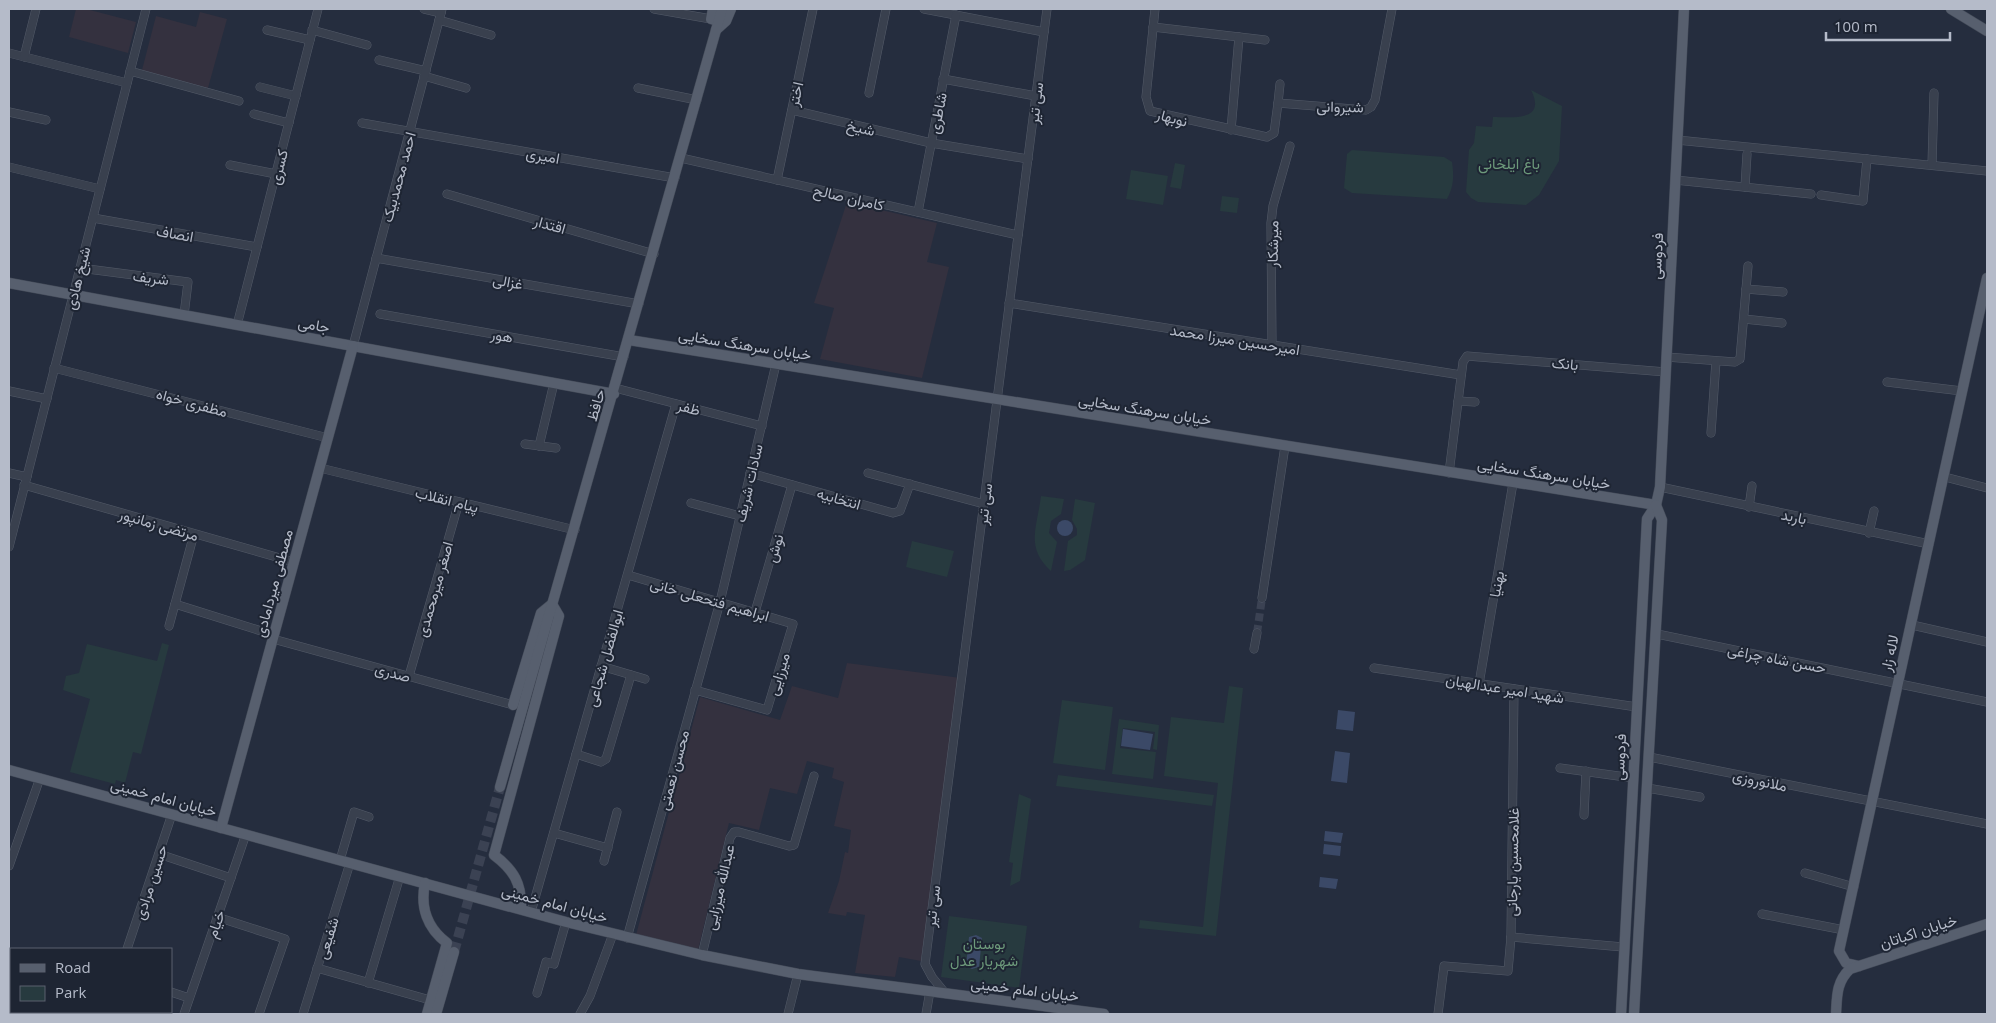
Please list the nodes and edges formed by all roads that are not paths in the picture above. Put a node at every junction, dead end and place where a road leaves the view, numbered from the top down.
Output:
1 (36, 9) edge
2 (146, 9) edge
3 (318, 9) edge
4 (424, 9) edge
5 (654, 9) edge
6 (722, 9) edge
7 (731, 9) edge
8 (813, 9) edge
9 (886, 9) edge
10 (924, 9) edge
11 (1047, 9) edge
12 (1155, 9) edge
13 (1392, 9) edge
14 (1684, 9) edge
15 (1951, 9) edge
16 (441, 14) edge
17 (956, 15) junction
18 (714, 20) edge
19 (1153, 27) junction
20 (268, 30) dead end
21 (312, 30) junction
22 (1987, 31) edge
23 (1044, 32) junction
24 (491, 35) dead end
25 (1239, 37) junction
26 (310, 40) junction
27 (1265, 40) dead end
28 (367, 45) dead end
29 (9, 53) edge
30 (24, 57) junction
31 (379, 60) dead end
32 (130, 71) junction
33 (425, 74) junction
34 (944, 79) junction
35 (127, 82) junction
36 (1280, 84) dead end
37 (260, 86) dead end
38 (466, 88) dead end
39 (638, 88) dead end
40 (869, 93) dead end
41 (1934, 93) dead end
42 (296, 96) junction
43 (1036, 96) junction
44 (697, 100) junction
45 (239, 101) dead end
46 (1278, 103) junction
47 (792, 110) junction
48 (9, 112) edge
49 (254, 114) dead end
50 (46, 120) dead end
51 (289, 123) junction
52 (362, 123) dead end
53 (1231, 130) junction
54 (410, 131) junction
55 (1677, 140) junction
56 (931, 143) junction
57 (1290, 146) dead end
58 (1747, 154) dead end
59 (681, 158) junction
60 (1028, 159) junction
61 (1866, 159) junction
62 (230, 165) dead end
63 (1932, 166) junction
64 (9, 167) edge
65 (1987, 171) edge
66 (276, 174) junction
67 (675, 178) junction
68 (777, 180) junction
69 (1675, 180) junction
70 (1745, 187) junction
71 (100, 189) junction
72 (447, 194) dead end
73 (1811, 194) dead end
74 (1821, 196) dead end
75 (918, 212) junction
76 (93, 218) junction
77 (1018, 235) junction
78 (257, 247) junction
79 (654, 254) junction
80 (376, 258) junction
81 (1748, 266) dead end
82 (80, 268) junction
83 (1987, 278) edge
84 (9, 283) edge
85 (1746, 289) junction
86 (1783, 292) dead end
87 (73, 295) junction
88 (1009, 303) junction
89 (639, 304) junction
90 (380, 314) dead end
91 (184, 315) junction
92 (1744, 319) junction
93 (1782, 323) dead end
94 (238, 325) junction
95 (629, 340) junction
96 (1272, 345) junction
97 (353, 346) junction
98 (1666, 356) junction
99 (624, 357) junction
100 (1716, 361) junction
101 (776, 364) junction
102 (54, 368) junction
103 (1666, 372) junction
104 (1461, 375) junction
105 (1887, 382) dead end
106 (554, 383) junction
107 (9, 391) edge
108 (614, 391) junction
109 (1962, 391) junction
110 (47, 399) junction
111 (997, 400) junction
112 (1458, 401) junction
113 (1476, 402) dead end
114 (676, 404) junction
115 (762, 426) junction
116 (1711, 434) dead end
117 (328, 438) junction
118 (525, 444) dead end
119 (539, 446) junction
120 (1286, 446) junction
121 (556, 448) dead end
122 (320, 468) junction
123 (9, 473) edge
124 (750, 473) junction
125 (868, 473) dead end
126 (1449, 473) junction
127 (1945, 477) junction
128 (25, 481) junction
129 (1514, 483) junction
130 (792, 484) junction
131 (910, 484) junction
132 (1752, 486) dead end
133 (1660, 487) junction
134 (1987, 488) edge
135 (459, 502) junction
136 (691, 503) dead end
137 (984, 504) junction
138 (1656, 505) junction
139 (1749, 506) junction
140 (1874, 511) dead end
141 (740, 516) junction
142 (575, 530) junction
143 (1869, 533) junction
144 (194, 534) junction
145 (1929, 544) junction
146 (9, 547) edge
147 (294, 562) junction
148 (628, 574) junction
149 (1262, 598) tunnel mouth
150 (720, 602) junction
151 (175, 604) junction
152 (552, 604) junction
153 (755, 612) junction
154 (793, 624) joint
155 (1912, 625) junction
156 (169, 626) dead end
157 (1642, 632) junction
158 (1257, 633) tunnel mouth
159 (1657, 634) junction
160 (274, 637) junction
161 (1987, 642) edge
162 (1254, 649) dead end
163 (1641, 659) junction
164 (1655, 661) junction
165 (601, 666) junction
166 (1374, 668) dead end
167 (631, 675) junction
168 (408, 676) junction
169 (645, 680) dead end
170 (1898, 682) junction
171 (1479, 684) junction
172 (1514, 689) junction
173 (695, 690) junction
174 (1987, 702) edge
175 (513, 705) joint
176 (1637, 708) junction
177 (1653, 709) junction
178 (576, 754) junction
179 (1649, 757) junction
180 (1560, 768) dead end
181 (9, 770) edge
182 (1586, 771) junction
183 (814, 776) dead end
184 (40, 778) junction
185 (1633, 778) junction
186 (500, 787) tunnel mouth
187 (1647, 788) junction
188 (1700, 797) dead end
189 (1872, 803) junction
190 (618, 812) dead end
191 (172, 814) junction
192 (1584, 815) dead end
193 (369, 817) dead end
194 (1987, 824) edge
195 (221, 828) junction
196 (554, 833) junction
197 (246, 834) junction
198 (608, 848) junction
199 (159, 854) junction
200 (340, 860) junction
201 (604, 861) dead end
202 (350, 863) junction
203 (9, 866) edge
204 (1805, 873) dead end
205 (400, 876) junction
206 (231, 878) junction
207 (425, 883) junction
208 (1854, 887) junction
209 (526, 911) junction
210 (1762, 914) dead end
211 (217, 917) junction
212 (566, 922) junction
213 (1987, 924) edge
214 (1844, 930) junction
215 (613, 934) junction
216 (1510, 937) junction
217 (627, 938) junction
218 (1623, 947) junction
219 (127, 948) edge
220 (1637, 948) junction
221 (454, 952) tunnel mouth
222 (702, 955) junction
223 (1859, 966) junction
224 (317, 968) junction
225 (798, 974) junction
226 (368, 983) junction
227 (930, 991) junction
228 (172, 992) edge
229 (536, 994) dead end
230 (946, 994) junction
231 (186, 997) dead end
232 (430, 1000) junction
233 (184, 1013) edge
234 (1080, 1013) edge
235 (194, 1014) edge
236 (259, 1014) edge
237 (303, 1014) edge
238 (427, 1014) edge
239 (436, 1014) edge
240 (580, 1014) edge
241 (788, 1014) edge
242 (926, 1014) edge
243 (1104, 1014) edge
244 (1438, 1014) edge
245 (1621, 1014) edge
246 (1634, 1014) edge
247 (1836, 1014) edge

1 - 30 street
2 - 32 street, شیخ هادی
3 - 21 street, کسری
4 - 16 street
5 - 18 street
6 - 18 main road, حافظ
7 - 18 main road, حافظ
8 - 47 street, اختر
9 - 40 street
10 - 17 street
11 - 23 street, سی تیر
12 - 19 street, نوبهار
13 - 46 street, شیروانی
14 - 55 main road, فردوسی
15 - 22 main road
16 - 24 street
16 - 33 street, احمد محمدبیک
17 - 23 street
17 - 34 street, شاطری
18 - 44 main road, حافظ
19 - 25 street
19 - 53 street, نوبهار
20 - 26 street
21 - 26 street, کسری
21 - 28 street
23 - 43 street, سی تیر
25 - 27 street
25 - 53 street
26 - 42 street, کسری
29 - 30 street
30 - 35 street
31 - 33 street
32 - 35 street, شیخ هادی
32 - 45 street
33 - 38 street
33 - 54 street, احمد محمدبیک
34 - 43 street
34 - 56 street, شاطری
35 - 71 street, شیخ هادی
36 - 46 street
37 - 42 street
39 - 44 street
41 - 63 street
42 - 51 street, کسری
43 - 60 street, سی تیر
44 - 59 main road, حافظ
46 - 53 street, نوبهار
47 - 56 street, شیخ
47 - 68 street, اختر
48 - 50 street
49 - 51 street
51 - 66 street, کسری
52 - 54 street, امیری
54 - 67 street, امیری
54 - 80 street, احمد محمدبیک
55 - 61 street
55 - 69 main road, فردوسی
56 - 60 street, شیخ
56 - 75 street, شاطری
57 - 96 street, میرشکار
58 - 70 street
59 - 67 main road, حافظ
59 - 68 street, کامران صالح
60 - 77 street, سی تیر
61 - 63 street
61 - 74 street
62 - 66 street
63 - 65 street
64 - 71 street
66 - 78 street, کسری
67 - 79 main road, حافظ
68 - 75 street, کامران صالح
69 - 70 street
69 - 98 main road, فردوسی
70 - 73 street
71 - 76 street, شیخ هادی
72 - 79 street, اقتدار
75 - 77 street, کامران صالح
76 - 78 street, انصاف
76 - 82 street, شیخ هادی
77 - 88 street, سی تیر
78 - 94 street, کسری
79 - 89 main road, حافظ
80 - 89 street, غزالی
80 - 97 street, احمد محمدبیک
81 - 85 street
82 - 87 street, شیخ هادی
82 - 91 street, شریف
83 - 109 main road, لاله زار
84 - 87 main road, جامی
85 - 86 street
85 - 92 street
87 - 91 main road, جامی
87 - 102 street, شیخ هادی
88 - 96 street, امیرحسین میرزا محمد
88 - 111 street, سی تیر
89 - 95 main road, حافظ
90 - 99 street, هور
91 - 94 main road, جامی
92 - 93 street
92 - 100 street
94 - 97 main road, جامی
95 - 99 main road, حافظ
95 - 101 main road, خیابان سرهنگ سخایی
96 - 104 street, امیرحسین میرزا محمد
97 - 106 main road, جامی
97 - 117 main road, مصطفی میردامادی
98 - 100 street
98 - 103 main road, فردوسی
99 - 108 main road, حافظ
100 - 116 street
101 - 111 main road, خیابان سرهنگ سخایی
101 - 115 street, سادات شریف
102 - 110 street, شیخ هادی
102 - 117 street, مظفری خواه
103 - 104 street, بانک
103 - 133 main road, فردوسی
104 - 112 street
105 - 109 street
106 - 108 main road, جامی
106 - 119 street
107 - 110 street
108 - 114 street, ظفر
108 - 142 main road, حافظ
109 - 127 main road, لاله زار
110 - 128 street, شیخ هادی
111 - 120 main road, خیابان سرهنگ سخایی
111 - 137 street, سی تیر
112 - 113 street
112 - 126 street
114 - 115 street, ظفر
114 - 148 street, ابوالفضل شجاعی
115 - 124 street, سادات شریف
117 - 122 main road, مصطفی میردامادی
118 - 119 street
119 - 121 street
120 - 126 main road, خیابان سرهنگ سخایی
120 - 149 street
122 - 135 street, پیام انقلاب
122 - 147 main road, مصطفی میردامادی
123 - 128 street, مرتضی زمانپور
124 - 130 street, انتخابیه
124 - 141 street, سادات شریف
125 - 131 street
126 - 129 main road, خیابان سرهنگ سخایی
127 - 134 street
127 - 145 main road, لاله زار
128 - 144 street, مرتضی زمانپور
128 - 146 street, شیخ هادی
129 - 138 main road, خیابان سرهنگ سخایی
129 - 171 street, بهنیا
130 - 131 street, انتخابیه
130 - 153 street, نوش
131 - 137 street
132 - 139 street
133 - 138 main road, فردوسی
133 - 139 street, باربد
135 - 142 street, پیام انقلاب
135 - 168 street, اصغر میرمحمدی
136 - 141 street
137 - 230 street, سی تیر
138 - 157 main road, فردوسی
138 - 159 main road, فردوسی
139 - 143 street, باربد
140 - 143 street
141 - 150 street, سادات شریف
142 - 152 main road, حافظ
143 - 145 street, باربد
144 - 147 street, مرتضی زمانپور
144 - 151 street
145 - 155 main road, لاله زار
147 - 160 main road, مصطفی میردامادی
148 - 150 street, ابراهیم فتحعلی خانی
148 - 165 street, ابوالفضل شجاعی
150 - 153 street, ابراهیم فتحعلی خانی
150 - 173 street, محسن نعمتی
151 - 156 street
151 - 160 street, صدری
152 - 175 main road
152 - 186 main road, حافظ
152 - 209 main road
153 - 154 street, ابراهیم فتحعلی خانی
154 - 173 street, میرزایی
155 - 161 street
155 - 170 main road, لاله زار
157 - 159 main road
157 - 163 main road, فردوسی
158 - 162 street
159 - 164 main road, فردوسی
159 - 170 street, حسن شاه چراغی
160 - 168 street, صدری
160 - 195 main road, مصطفی میردامادی
163 - 164 main road
163 - 176 main road, فردوسی
164 - 177 main road, فردوسی
165 - 167 street
165 - 178 street, ابوالفضل شجاعی
166 - 171 street, شهید امیر عبدالهیان
167 - 169 street
167 - 178 street
168 - 175 street, صدری
170 - 174 street, حسن شاه چراغی
170 - 189 main road, لاله زار
171 - 172 street, شهید امیر عبدالهیان
172 - 176 street, شهید امیر عبدالهیان
172 - 216 street, غلامحسین یارجانی
173 - 217 street, محسن نعمتی
176 - 177 main road
176 - 185 main road, فردوسی
177 - 179 main road, فردوسی
178 - 196 street, ابوالفضل شجاعی
179 - 187 main road, فردوسی
179 - 189 street, ملانوروزی
180 - 182 street
181 - 184 main road, خیابان امام خمینی
182 - 185 street
182 - 192 street
183 - 222 street, عبدالله میرزایی
184 - 191 main road, خیابان امام خمینی
184 - 203 street
185 - 218 main road, فردوسی
187 - 188 street
187 - 220 main road, فردوسی
189 - 194 street, ملانوروزی
189 - 208 main road, لاله زار
190 - 198 street
191 - 195 main road, خیابان امام خمینی
191 - 199 street, حسین مرادی
193 - 200 street
195 - 197 main road, خیابان امام خمینی
196 - 198 street
196 - 209 street, ابوالفضل شجاعی
197 - 200 main road, خیابان امام خمینی
197 - 206 street, خیام
198 - 201 street
199 - 206 street
199 - 219 street, حسین مرادی
200 - 202 main road, خیابان امام خمینی
202 - 205 main road, خیابان امام خمینی
202 - 224 street, شفیعی
204 - 208 street
205 - 207 main road, خیابان امام خمینی
205 - 226 street
206 - 211 street, خیام
207 - 209 main road, خیابان امام خمینی
207 - 232 main road
208 - 214 main road, لاله زار
209 - 212 main road, خیابان امام خمینی
210 - 214 street
211 - 233 street, خیام
211 - 236 street
212 - 215 main road, خیابان امام خمینی
212 - 229 street
213 - 223 main road, خیابان اکباتان
214 - 223 main road, لاله زار
215 - 217 main road, خیابان امام خمینی
215 - 240 street
216 - 218 street
216 - 244 street, غلامحسین یارجانی
217 - 222 main road, خیابان امام خمینی
218 - 220 main road
218 - 245 main road, فردوسی
220 - 246 main road, فردوسی
221 - 239 main road
222 - 225 main road, خیابان امام خمینی
223 - 247 main road
224 - 226 street
224 - 237 street, شفیعی
225 - 227 main road, خیابان امام خمینی
225 - 241 street
226 - 232 street
227 - 230 main road, خیابان امام خمینی
227 - 242 street
228 - 231 street
230 - 234 main road, خیابان امام خمینی
232 - 238 main road
233 - 235 street
234 - 243 main road, خیابان امام خمینی

